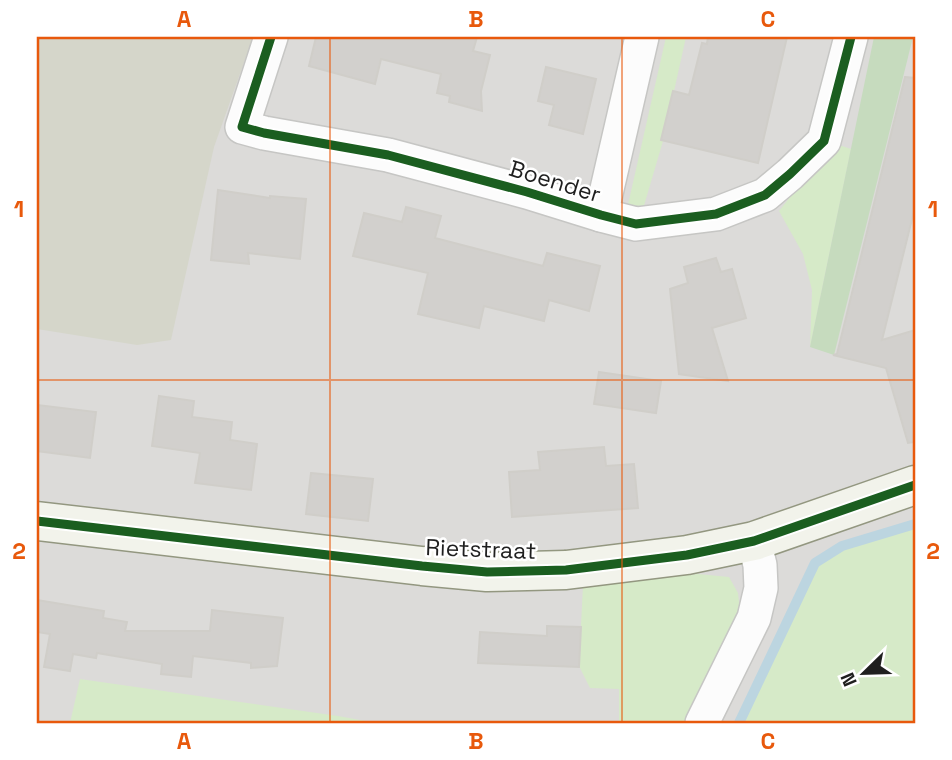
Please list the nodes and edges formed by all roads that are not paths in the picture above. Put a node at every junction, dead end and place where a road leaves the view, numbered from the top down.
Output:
1 (271, 37) edge
2 (642, 37) edge
3 (851, 37) edge
4 (601, 215) junction
5 (915, 485) edge
6 (37, 521) edge
7 (754, 541) junction
8 (702, 723) edge

1 - 4 street, Boender
2 - 4 street, Boender
3 - 4 street, Boender
5 - 7 street, Rietstraat
6 - 7 street, Rietstraat
7 - 8 street

